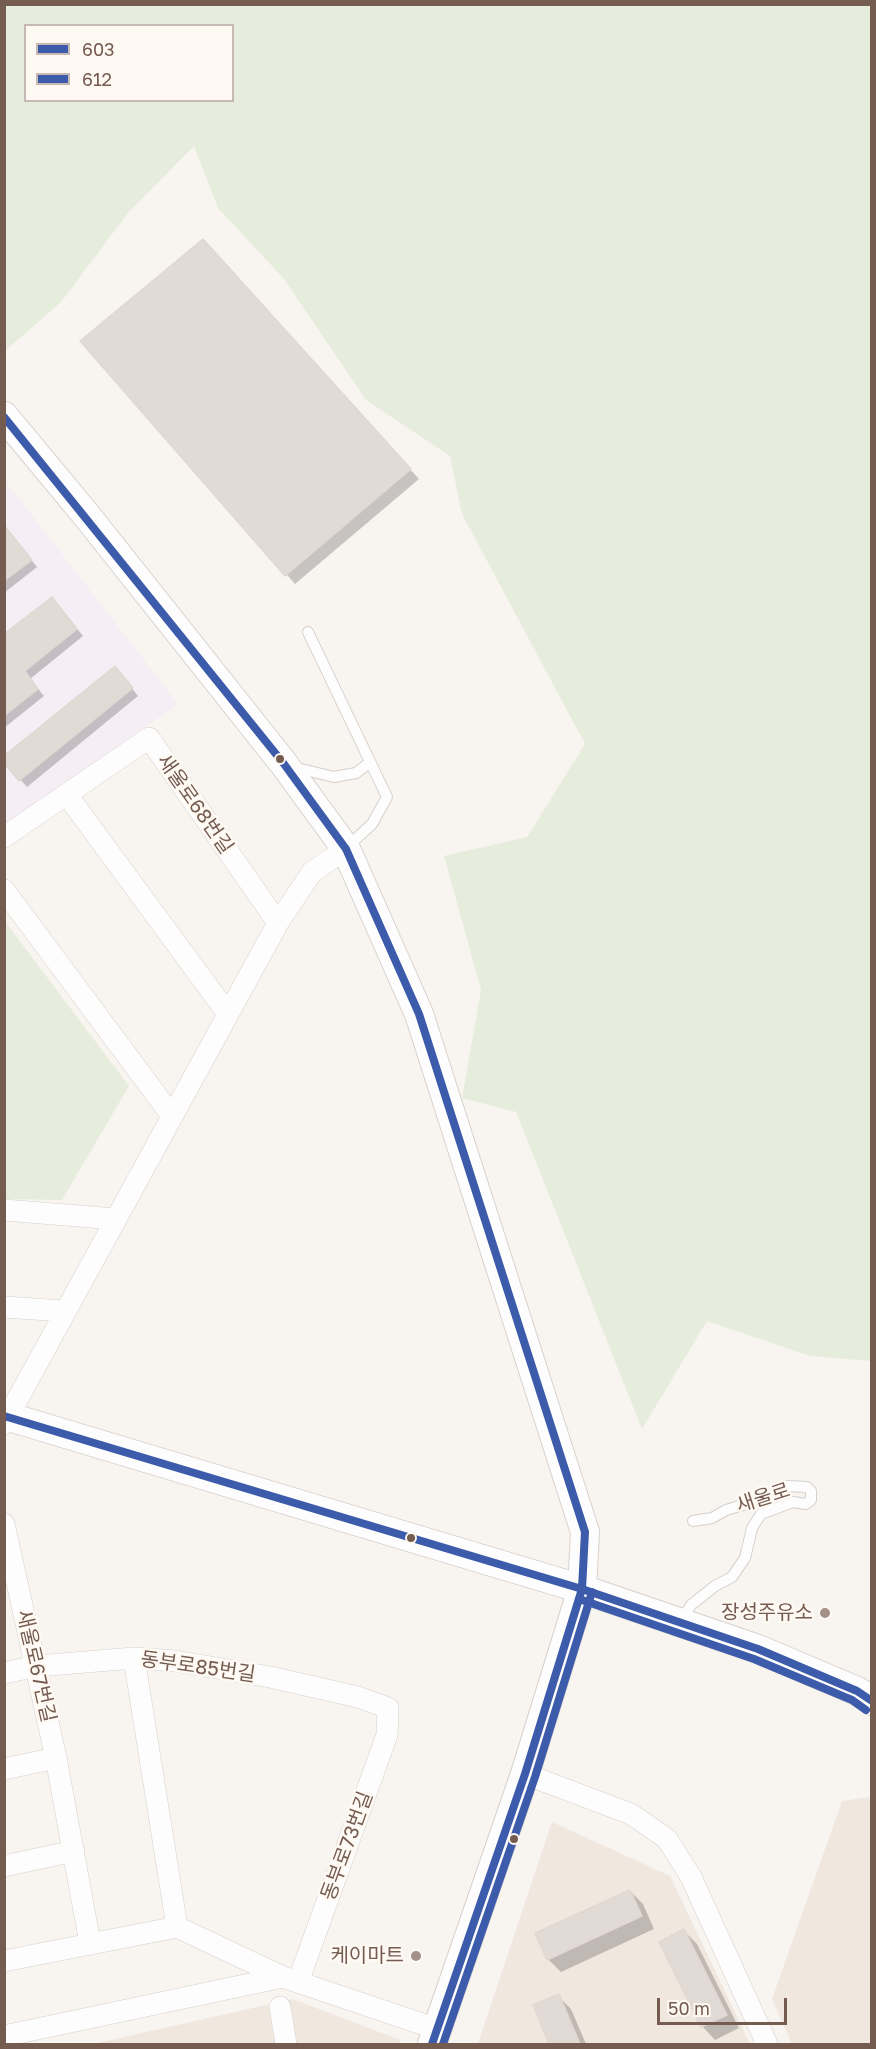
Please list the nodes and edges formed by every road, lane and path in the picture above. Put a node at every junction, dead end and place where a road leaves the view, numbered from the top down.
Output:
1 (4, 416) edge
2 (308, 632) dead end
3 (369, 763) junction
4 (284, 764) junction
5 (67, 795) junction
6 (4, 837) edge
7 (346, 849) junction
8 (4, 890) edge
9 (278, 923) junction
10 (228, 1014) junction
11 (172, 1116) junction
12 (4, 1210) edge
13 (116, 1219) junction
14 (4, 1307) edge
15 (64, 1311) junction
16 (5, 1420) edge
17 (693, 1521) dead end
18 (4, 1524) edge
19 (10, 1575) edge
20 (582, 1589) junction
21 (681, 1623) junction
22 (134, 1658) junction
23 (37, 1666) junction
24 (4, 1673) edge
25 (872, 1701) edge
26 (388, 1708) joint
27 (56, 1758) junction
28 (4, 1769) edge
29 (525, 1774) junction
30 (74, 1851) junction
31 (4, 1866) edge
32 (177, 1926) junction
33 (90, 1943) junction
34 (4, 1961) edge
35 (290, 1979) junction
36 (280, 2007) dead end
37 (4, 2036) edge
38 (434, 2037) edge
39 (286, 2044) edge
40 (767, 2044) edge

1 - 4 main road
2 - 3 lane
3 - 4 lane
3 - 7 lane
4 - 7 main road
5 - 6 street, 새울로68번길
5 - 9 street, 새울로68번길
5 - 10 street
7 - 9 street
7 - 20 main road
8 - 11 street
9 - 10 street
10 - 11 street
11 - 13 street
12 - 13 street
13 - 15 street
14 - 15 street
15 - 16 street
16 - 20 main road
17 - 21 lane, 새울로
18 - 19 street, 새울로67번길
19 - 23 street, 새울로67번길
20 - 21 main road
20 - 29 main road
21 - 25 main road
22 - 23 street, 동부로85번길
22 - 26 street, 동부로85번길
22 - 32 street
23 - 24 street, 동부로85번길
23 - 27 street, 새울로67번길
26 - 35 street, 동부로73번길
27 - 28 street
27 - 30 street, 새울로67번길
29 - 38 main road
29 - 40 street
30 - 31 street
30 - 33 street, 새울로67번길
32 - 33 street
32 - 35 street
33 - 34 street
35 - 37 street
35 - 38 street
36 - 39 street

